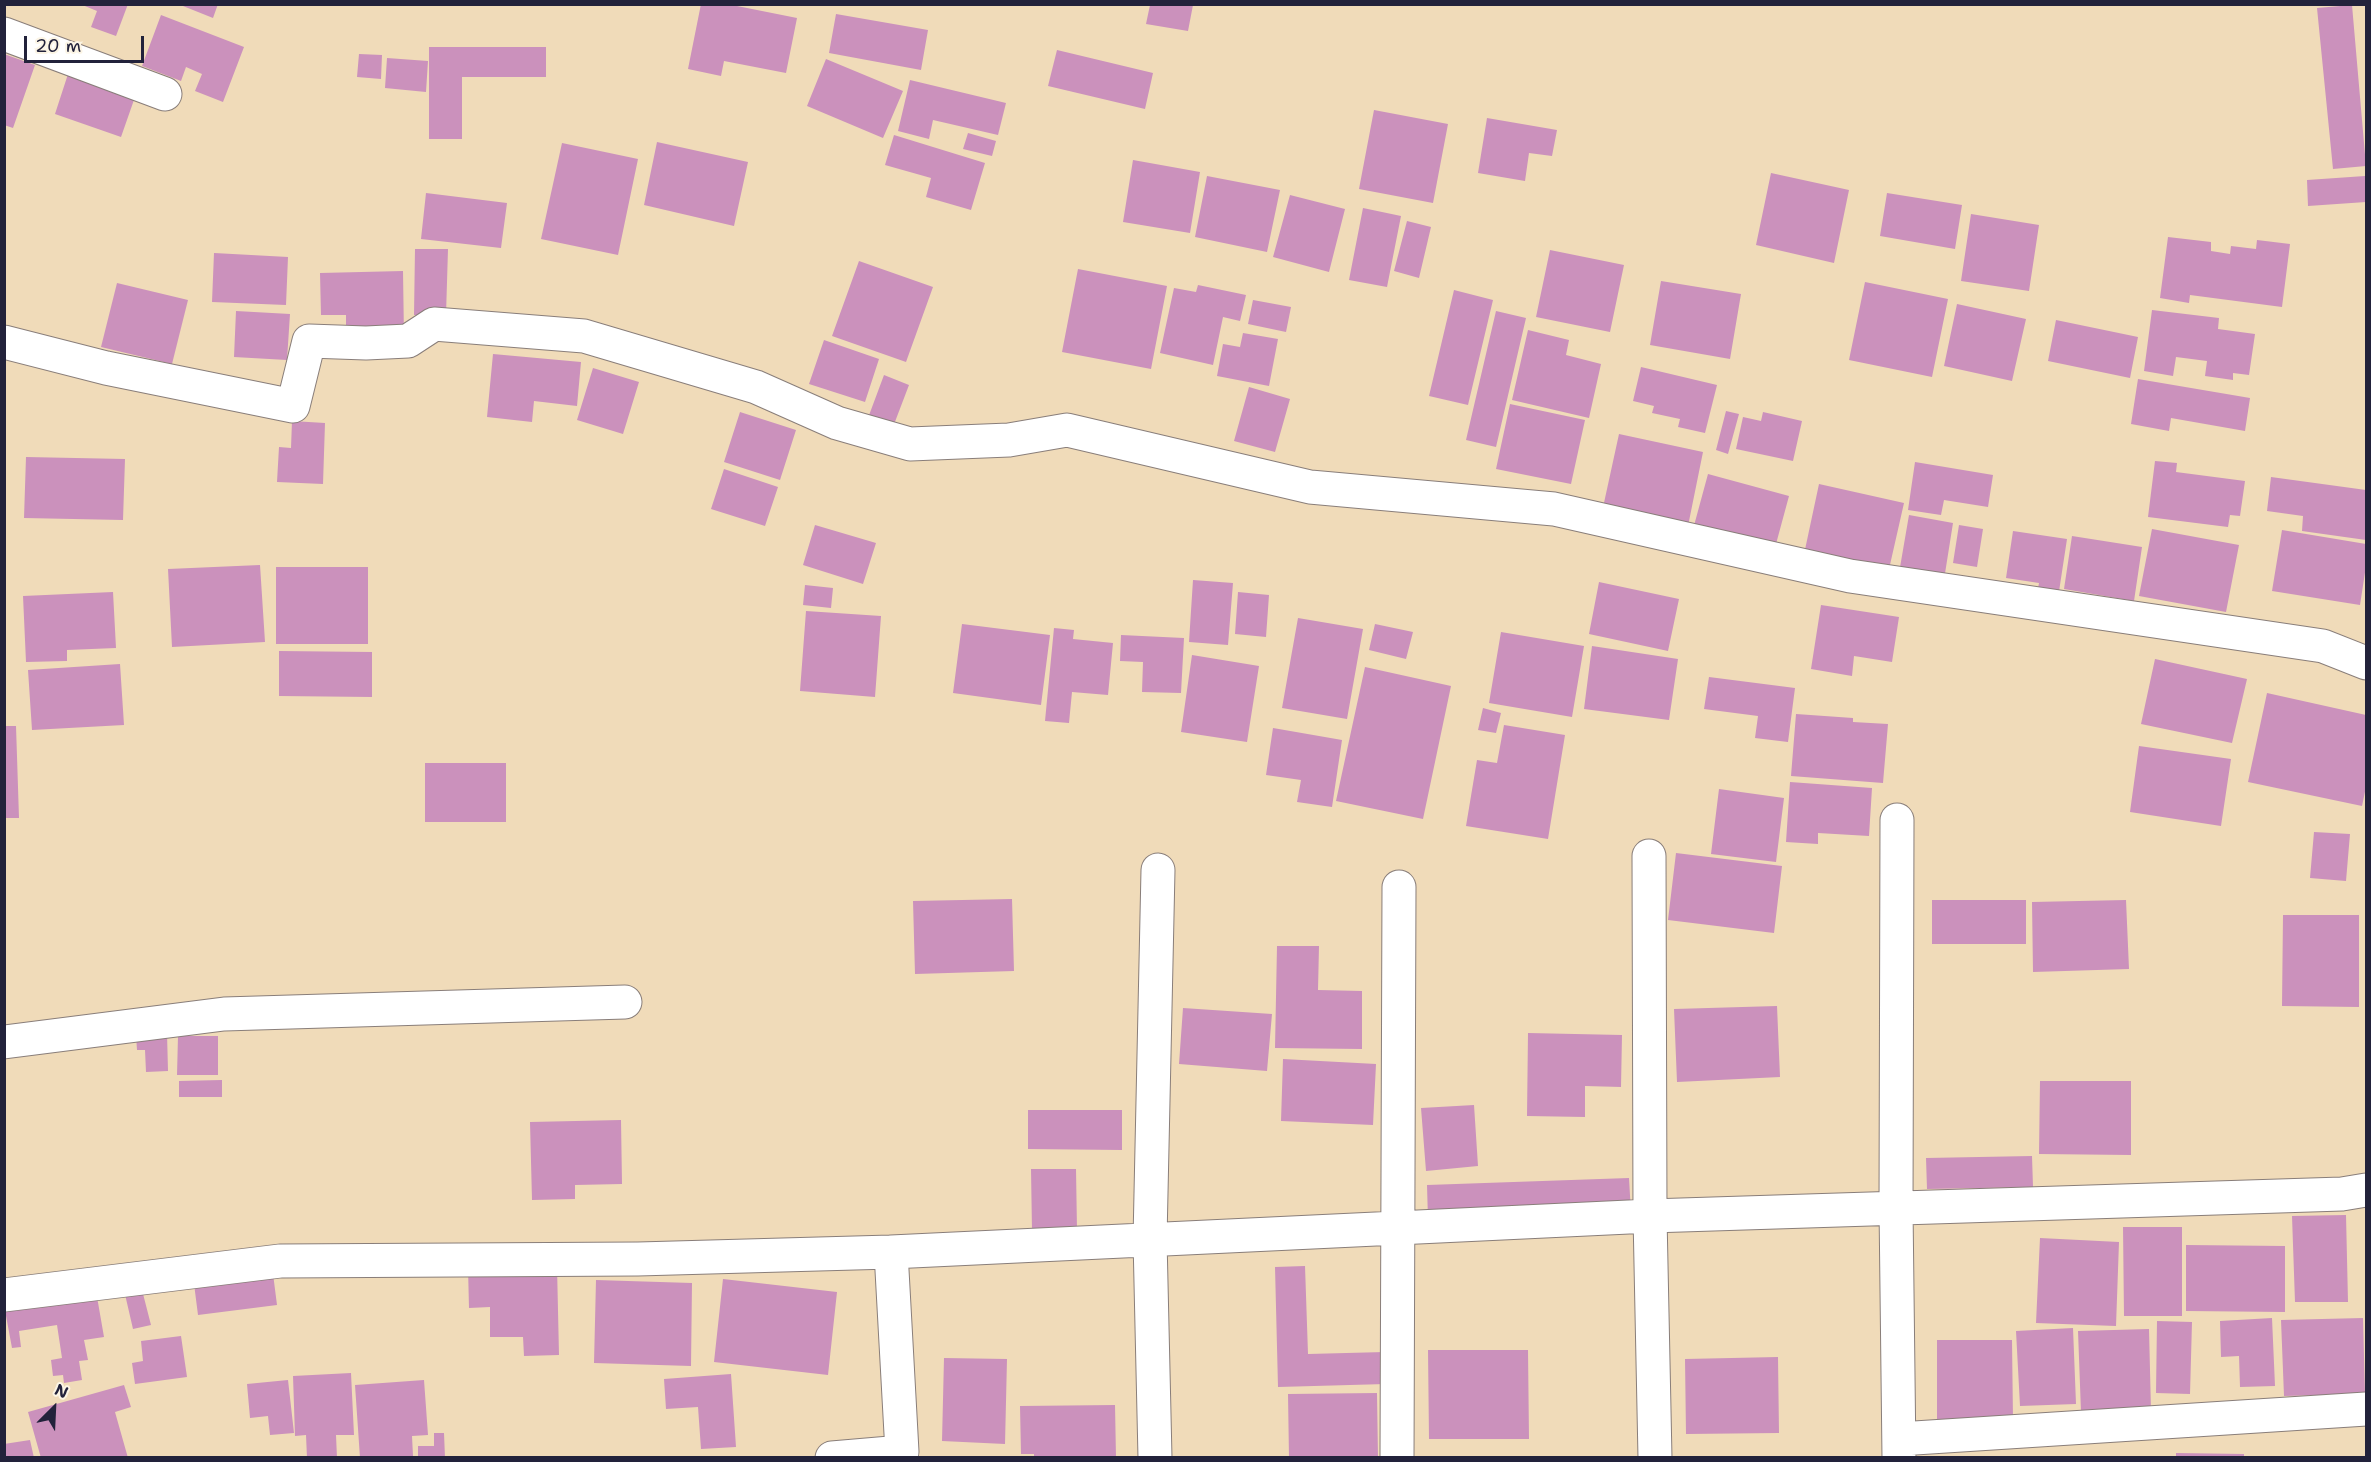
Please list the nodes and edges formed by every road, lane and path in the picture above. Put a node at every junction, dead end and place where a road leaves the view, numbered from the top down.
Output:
1 (4, 34) edge
2 (165, 94) dead end
3 (4, 342) edge
4 (2367, 663) edge
5 (1897, 820) dead end
6 (1649, 856) dead end
7 (1158, 870) dead end
8 (1399, 887) dead end
9 (625, 1002) dead end
10 (4, 1042) edge
11 (2367, 1191) edge
12 (1896, 1208) junction
13 (1650, 1216) junction
14 (1397, 1227) junction
15 (1150, 1239) junction
16 (891, 1252) junction
17 (4, 1295) edge
18 (2367, 1409) edge
19 (1899, 1448) edge
20 (903, 1455) edge
21 (832, 1458) edge
22 (1155, 1458) edge
23 (1397, 1458) edge
24 (1655, 1458) edge

1 - 2 street
3 - 4 street
5 - 12 street
6 - 13 street
7 - 15 street
8 - 14 street
9 - 10 street
11 - 12 street
12 - 13 street
12 - 19 street
13 - 14 street
13 - 24 street
14 - 15 street
14 - 23 street
15 - 16 street
15 - 22 street
16 - 17 street
16 - 20 street
18 - 19 street
20 - 21 street

